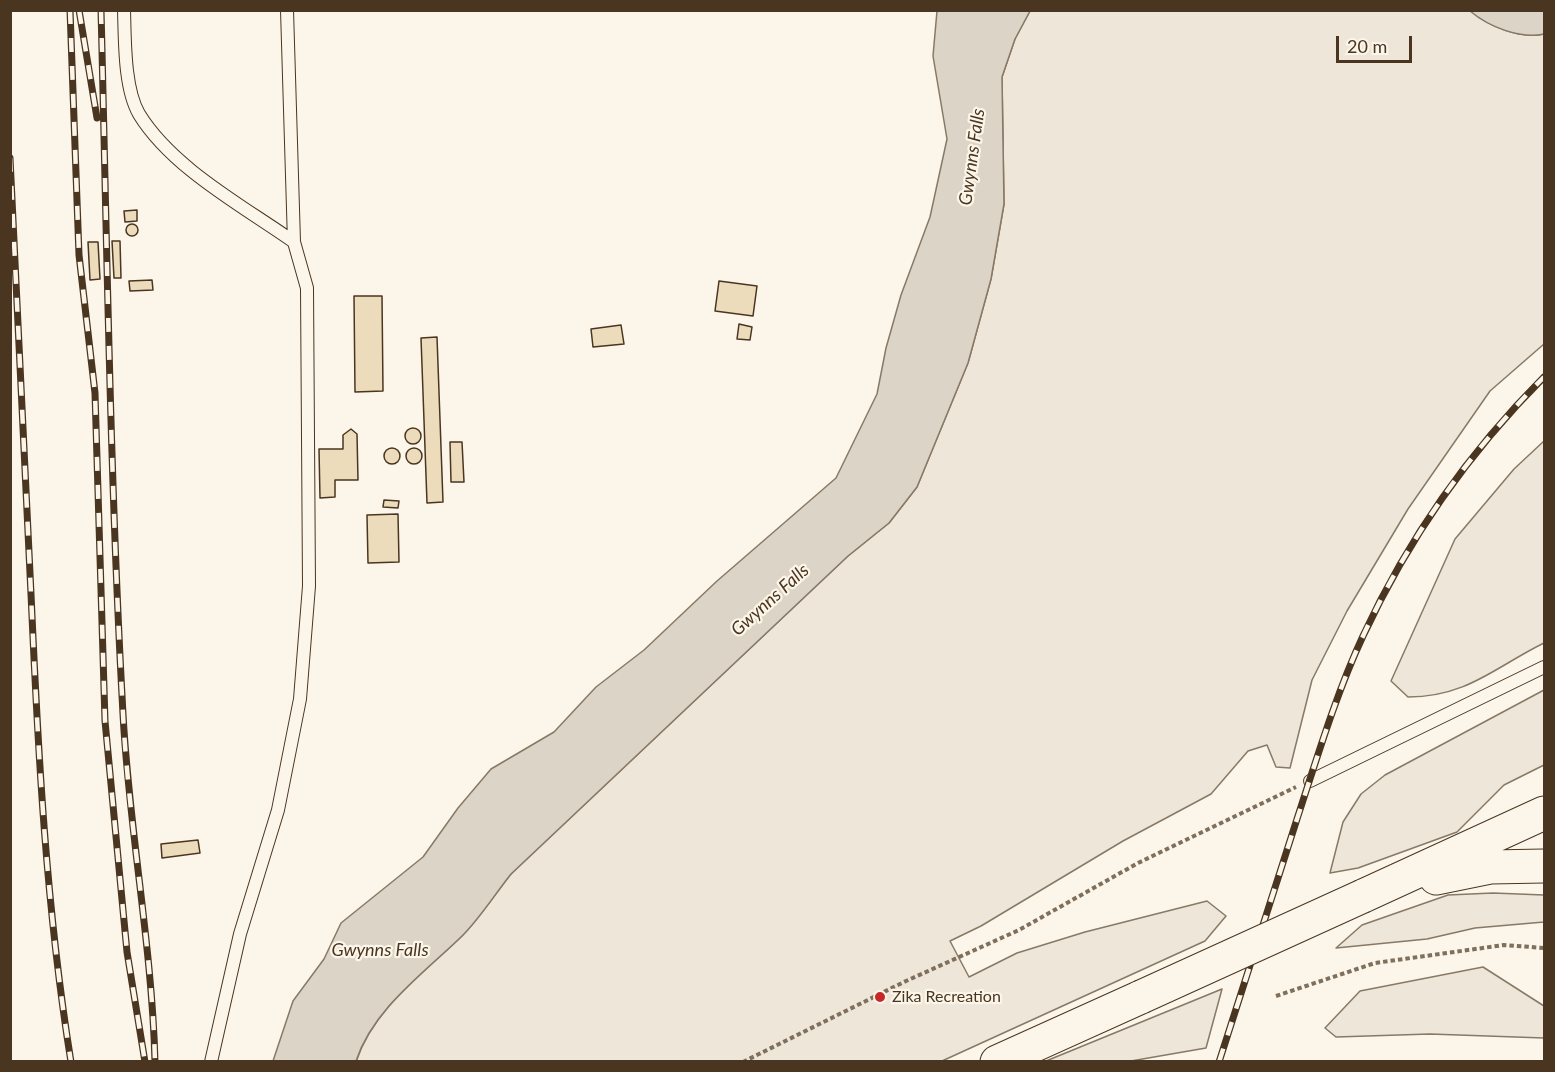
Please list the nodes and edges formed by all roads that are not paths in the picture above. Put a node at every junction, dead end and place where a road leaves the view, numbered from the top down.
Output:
1 (124, 10) edge
2 (287, 10) edge
3 (294, 242) junction
4 (1545, 667) edge
5 (1310, 781) road end
6 (1545, 813) edge
7 (1545, 866) edge
8 (1363, 896) junction
9 (211, 1062) edge
10 (998, 1062) edge

1 - 3 lane
2 - 3 lane
3 - 9 lane
4 - 5 lane
6 - 8 highway
7 - 8 highway
8 - 10 highway, bridge

